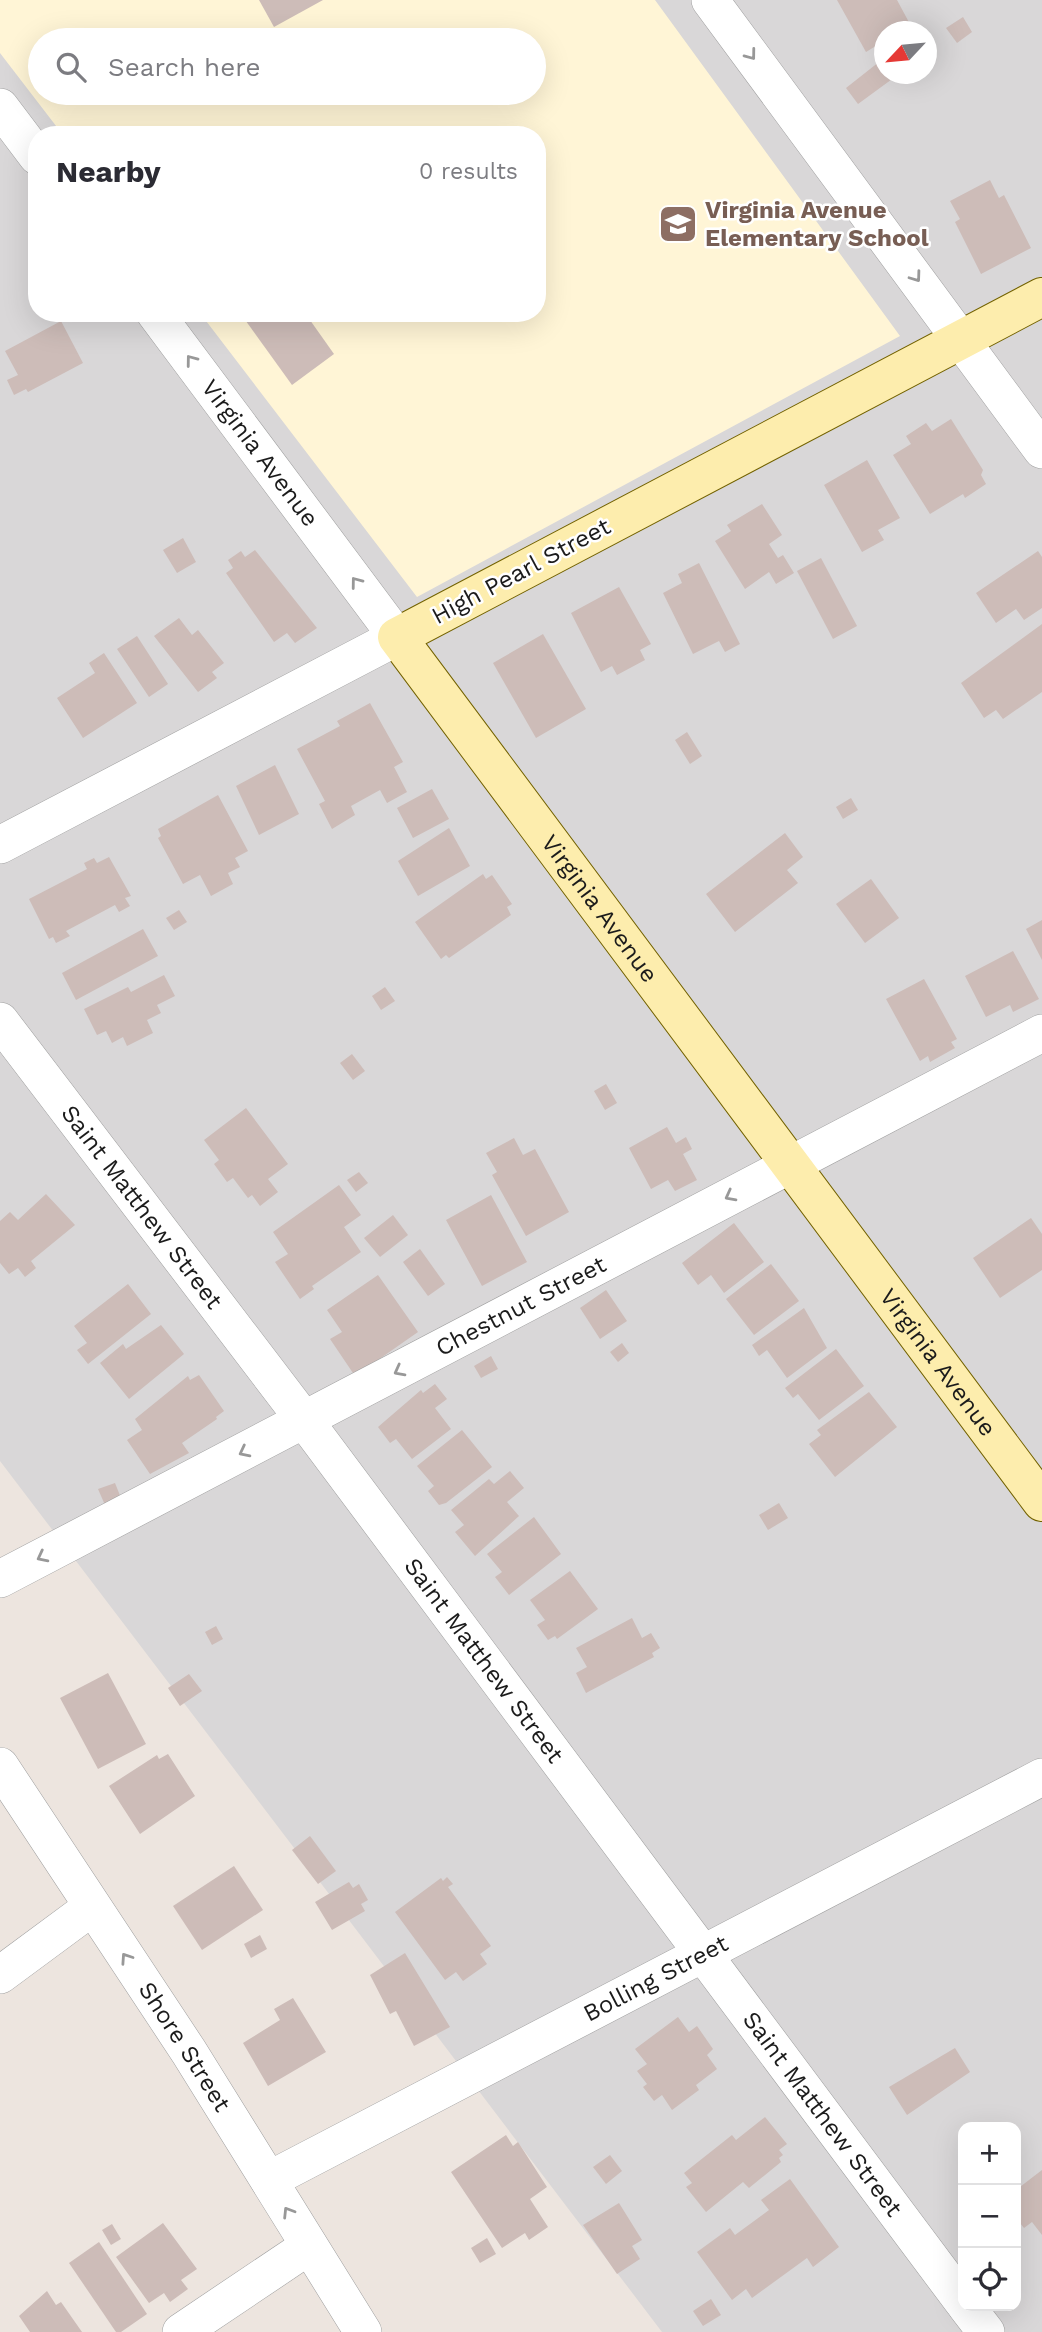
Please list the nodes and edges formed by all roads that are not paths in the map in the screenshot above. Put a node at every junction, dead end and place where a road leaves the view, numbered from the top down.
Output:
1 (710, 0) edge
2 (0, 107) edge
3 (28, 144) edge
4 (1042, 297) edge
5 (162, 322) edge
6 (961, 340) junction
7 (1042, 450) edge
8 (397, 637) junction
9 (0, 845) edge
10 (0, 1021) edge
11 (1042, 1033) edge
12 (790, 1164) junction
13 (305, 1421) junction
14 (1042, 1502) edge
15 (0, 1579) edge
16 (0, 1766) edge
17 (1042, 1777) edge
18 (92, 1907) junction
19 (702, 1953) junction
20 (0, 1975) edge
21 (269, 2180) junction
22 (309, 2246) junction
23 (958, 2295) edge
24 (970, 2311) edge
25 (181, 2332) edge
26 (363, 2332) edge
27 (986, 2332) edge

1 -> 6 street
2 - 3 street
4 - 6 street, High Pearl Street
8 -> 5 street, Virginia Avenue
6 - 7 street
6 - 8 street, High Pearl Street
8 - 9 street, High Pearl Street
8 - 12 street, Virginia Avenue
10 - 13 street, Saint Matthew Street
11 - 12 street, Chestnut Street
12 -> 13 street, Chestnut Street
12 - 14 street, Virginia Avenue
13 -> 15 street, Chestnut Street
13 - 19 street, Saint Matthew Street
16 - 18 street, Shore Street
17 - 19 street, Bolling Street
18 - 20 street
21 -> 18 street, Shore Street
19 - 21 street, Bolling Street
19 - 23 street, Saint Matthew Street
22 -> 21 street, Shore Street
22 - 25 street
22 - 26 street, Shore Street
24 - 27 street, Saint Matthew Street

